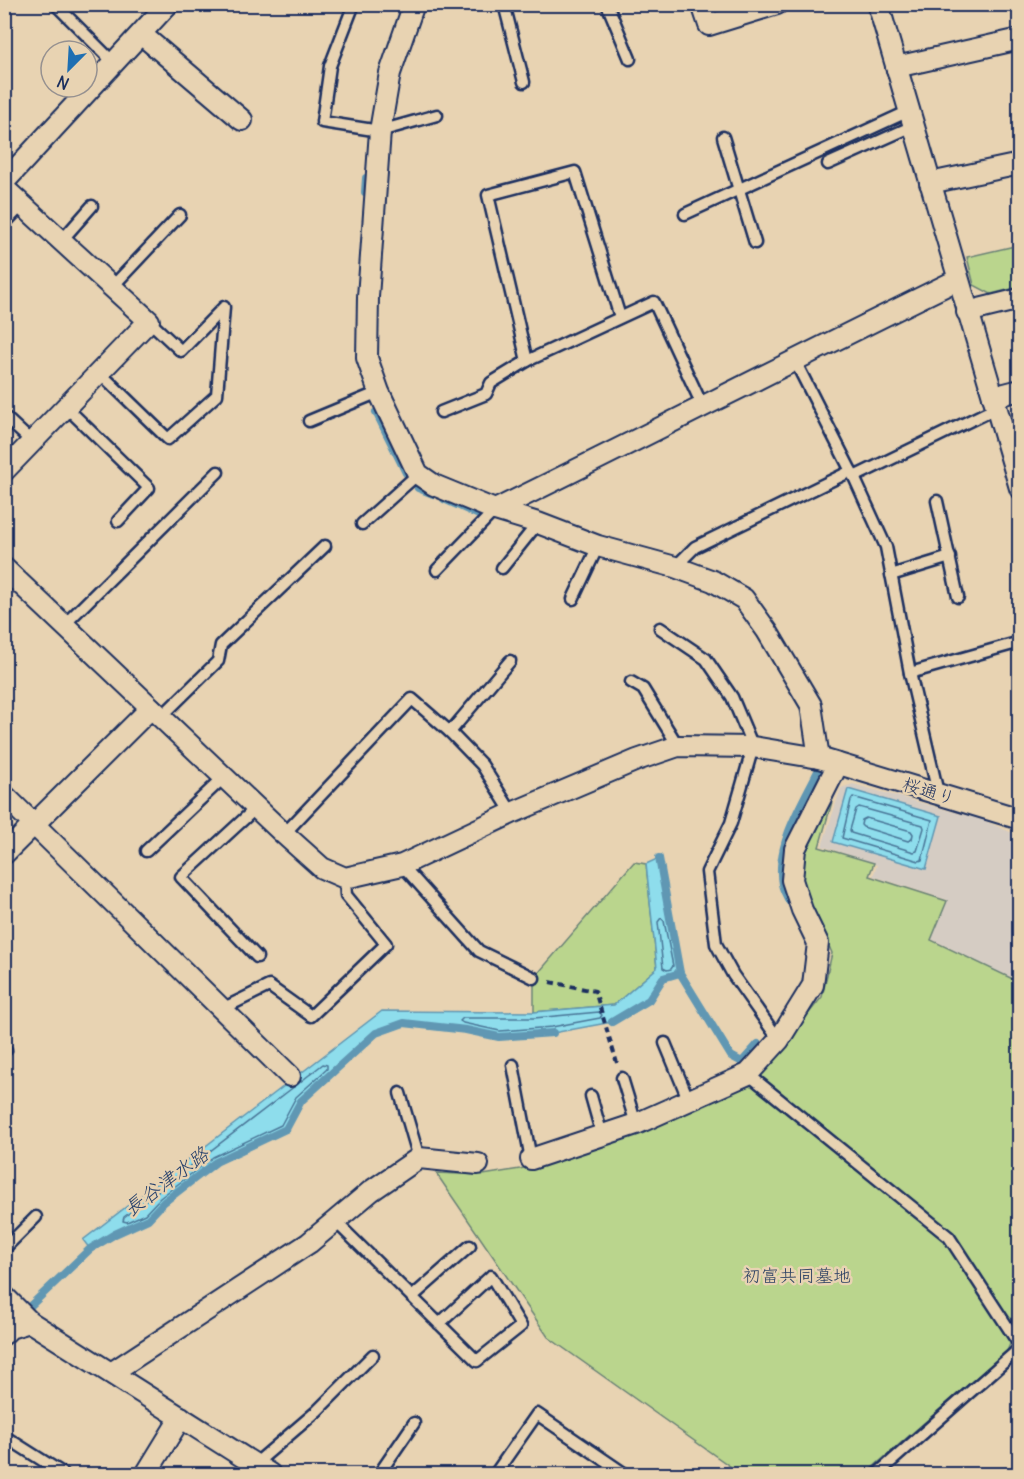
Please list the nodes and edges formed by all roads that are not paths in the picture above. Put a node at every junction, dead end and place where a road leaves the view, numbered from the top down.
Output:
1 (168, 4) edge
2 (354, 4) edge
3 (414, 4) edge
4 (504, 4) edge
5 (608, 4) edge
6 (702, 4) edge
7 (777, 4) edge
8 (878, 4) edge
9 (57, 6) dead end
10 (141, 34) junction
11 (1020, 39) edge
12 (630, 59) dead end
13 (114, 63) junction
14 (896, 67) junction
15 (524, 82) dead end
16 (437, 115) dead end
17 (911, 118) junction
18 (242, 120) dead end
19 (380, 131) junction
20 (723, 137) dead end
21 (828, 164) dead end
22 (1020, 164) edge
23 (4, 182) edge
24 (930, 183) junction
25 (4, 188) edge
26 (739, 190) junction
27 (23, 204) junction
28 (92, 206) dead end
29 (685, 214) dead end
30 (180, 215) dead end
31 (4, 224) edge
32 (62, 240) junction
33 (755, 243) dead end
34 (957, 279) junction
35 (113, 286) junction
36 (1020, 299) edge
37 (967, 312) junction
38 (620, 318) junction
39 (149, 321) junction
40 (794, 359) junction
41 (527, 361) junction
42 (99, 372) junction
43 (1020, 390) edge
44 (379, 392) junction
45 (994, 403) junction
46 (66, 407) junction
47 (703, 408) junction
48 (441, 412) dead end
49 (4, 416) edge
50 (309, 421) dead end
51 (32, 442) junction
52 (4, 471) edge
53 (218, 472) dead end
54 (418, 474) junction
55 (853, 474) junction
56 (1018, 477) edge
57 (938, 501) dead end
58 (495, 510) junction
59 (118, 521) dead end
60 (538, 523) junction
61 (362, 524) dead end
62 (325, 546) dead end
63 (598, 546) junction
64 (950, 557) junction
65 (675, 567) junction
66 (4, 568) edge
67 (502, 568) dead end
68 (437, 570) dead end
69 (891, 575) junction
70 (958, 597) dead end
71 (573, 600) dead end
72 (64, 625) junction
73 (660, 628) dead end
74 (1020, 642) edge
75 (510, 661) dead end
76 (910, 673) junction
77 (631, 682) dead end
78 (156, 713) junction
79 (450, 732) junction
80 (678, 746) junction
81 (753, 747) junction
82 (819, 758) junction
83 (838, 764) junction
84 (223, 778) junction
85 (938, 793) junction
86 (4, 795) edge
87 (256, 808) junction
88 (512, 813) junction
89 (1020, 819) edge
90 (34, 825) junction
91 (284, 834) junction
92 (146, 851) dead end
93 (4, 854) edge
94 (402, 865) junction
95 (345, 878) junction
96 (257, 957) dead end
97 (534, 978) road end
98 (222, 1009) junction
99 (779, 1040) junction
100 (665, 1043) dead end
101 (513, 1065) dead end
102 (748, 1074) junction
103 (290, 1076) dead end
104 (622, 1078) road end
105 (400, 1093) dead end
106 (591, 1095) dead end
107 (689, 1101) junction
108 (636, 1124) junction
109 (602, 1136) junction
110 (419, 1158) junction
111 (531, 1160) joint
112 (478, 1164) dead end
113 (36, 1217) dead end
114 (334, 1221) junction
115 (471, 1246) dead end
116 (4, 1249) edge
117 (4, 1296) edge
118 (412, 1297) junction
119 (30, 1322) junction
120 (439, 1324) junction
121 (4, 1334) edge
122 (1020, 1347) edge
123 (373, 1355) dead end
124 (111, 1373) junction
125 (181, 1417) junction
126 (414, 1423) dead end
127 (4, 1436) edge
128 (262, 1470) edge
129 (64, 1474) edge
130 (146, 1474) edge
131 (379, 1474) edge
132 (495, 1474) edge
133 (625, 1474) edge
134 (877, 1474) edge

1 - 10 street
2 - 19 lane
3 - 19 street
4 - 15 lane
5 - 12 lane
6 - 7 street
8 - 14 street
9 - 13 lane
10 - 13 street
10 - 18 street
11 - 14 street
13 - 23 street
14 - 17 street
16 - 19 lane
17 - 21 lane
17 - 24 street
17 - 26 lane
19 - 44 street
20 - 26 lane
22 - 24 street
24 - 34 street
25 - 27 street
26 - 29 lane
26 - 33 lane
27 - 31 lane
27 - 32 street
28 - 32 lane
30 - 35 lane
32 - 35 street
34 - 37 street
34 - 40 street
35 - 39 street
36 - 37 street
37 - 45 street
38 - 41 lane
38 - 41 lane
38 - 47 lane
39 - 42 street
39 - 42 lane
40 - 47 street
40 - 55 lane
41 - 48 lane
42 - 46 street
43 - 45 street
44 - 50 lane
44 - 54 street
45 - 55 lane
45 - 56 street
46 - 51 street
46 - 59 lane
47 - 58 street
49 - 51 lane
51 - 52 street
53 - 72 lane
54 - 58 street
54 - 61 lane
55 - 65 lane
55 - 69 lane
57 - 64 lane
58 - 60 street
58 - 68 lane
60 - 63 street
60 - 67 lane
62 - 78 lane
63 - 65 street
63 - 71 lane
64 - 69 lane
64 - 70 lane
65 - 82 street
66 - 72 street
69 - 76 lane
72 - 78 street
73 - 81 lane
74 - 76 lane
75 - 79 lane
76 - 85 lane
77 - 80 lane
78 - 84 street
78 - 90 street
79 - 88 lane
79 - 91 lane
80 - 81 street, 桜通り
80 - 88 street, 桜通り
81 - 82 street, 桜通り
81 - 99 lane
82 - 83 street, 桜通り
83 - 85 street, 桜通り
83 - 99 street
84 - 87 street
84 - 92 lane
85 - 89 street, 桜通り
86 - 90 street
87 - 91 street
87 - 96 lane
88 - 94 street, 桜通り
90 - 93 street
90 - 98 street
91 - 95 street
94 - 95 street, 桜通り
94 - 97 lane
95 - 98 lane
98 - 103 street
99 - 102 street
100 - 107 lane
101 - 111 lane
102 - 107 street
102 - 122 lane
104 - 108 lane
105 - 110 lane
106 - 109 lane
107 - 108 street
108 - 109 street
109 - 111 street
110 - 112 street
110 - 114 street
113 - 116 lane
114 - 118 lane
114 - 124 street
115 - 118 lane
117 - 119 street
118 - 120 lane
119 - 121 street
119 - 124 street
120 - 120 lane
122 - 134 lane
123 - 128 lane
124 - 125 street
125 - 128 street
125 - 130 street
126 - 131 lane
127 - 129 lane
132 - 133 lane

